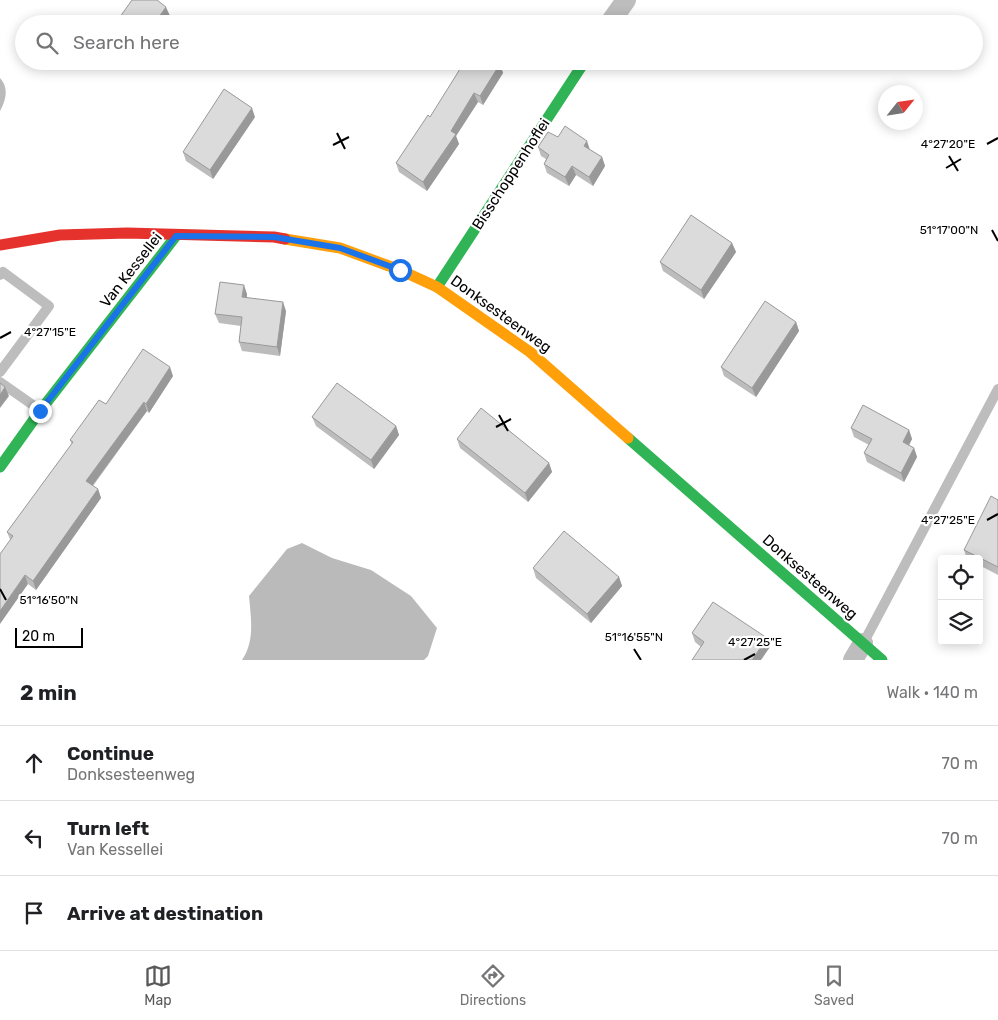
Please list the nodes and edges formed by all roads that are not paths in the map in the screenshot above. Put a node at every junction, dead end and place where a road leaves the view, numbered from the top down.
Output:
1 (626, 0) edge
2 (616, 15) edge
3 (579, 70) edge
4 (176, 236) junction
5 (0, 245) edge
6 (0, 275) edge
7 (436, 287) junction
8 (0, 372) edge
9 (0, 382) edge
10 (998, 389) edge
11 (40, 411) junction
12 (0, 467) edge
13 (863, 643) junction
14 (853, 660) edge
15 (882, 660) edge

1 - 2 street
3 - 7 street, Bisschoppenhoflei
4 - 5 street, Donksesteenweg
4 - 7 street, Donksesteenweg
4 - 11 street, Van Kessellei
6 - 8 lane
7 - 13 street, Donksesteenweg
9 - 11 lane
10 - 13 lane
11 - 12 street, Van Kessellei
13 - 14 street
13 - 15 street, Donksesteenweg

